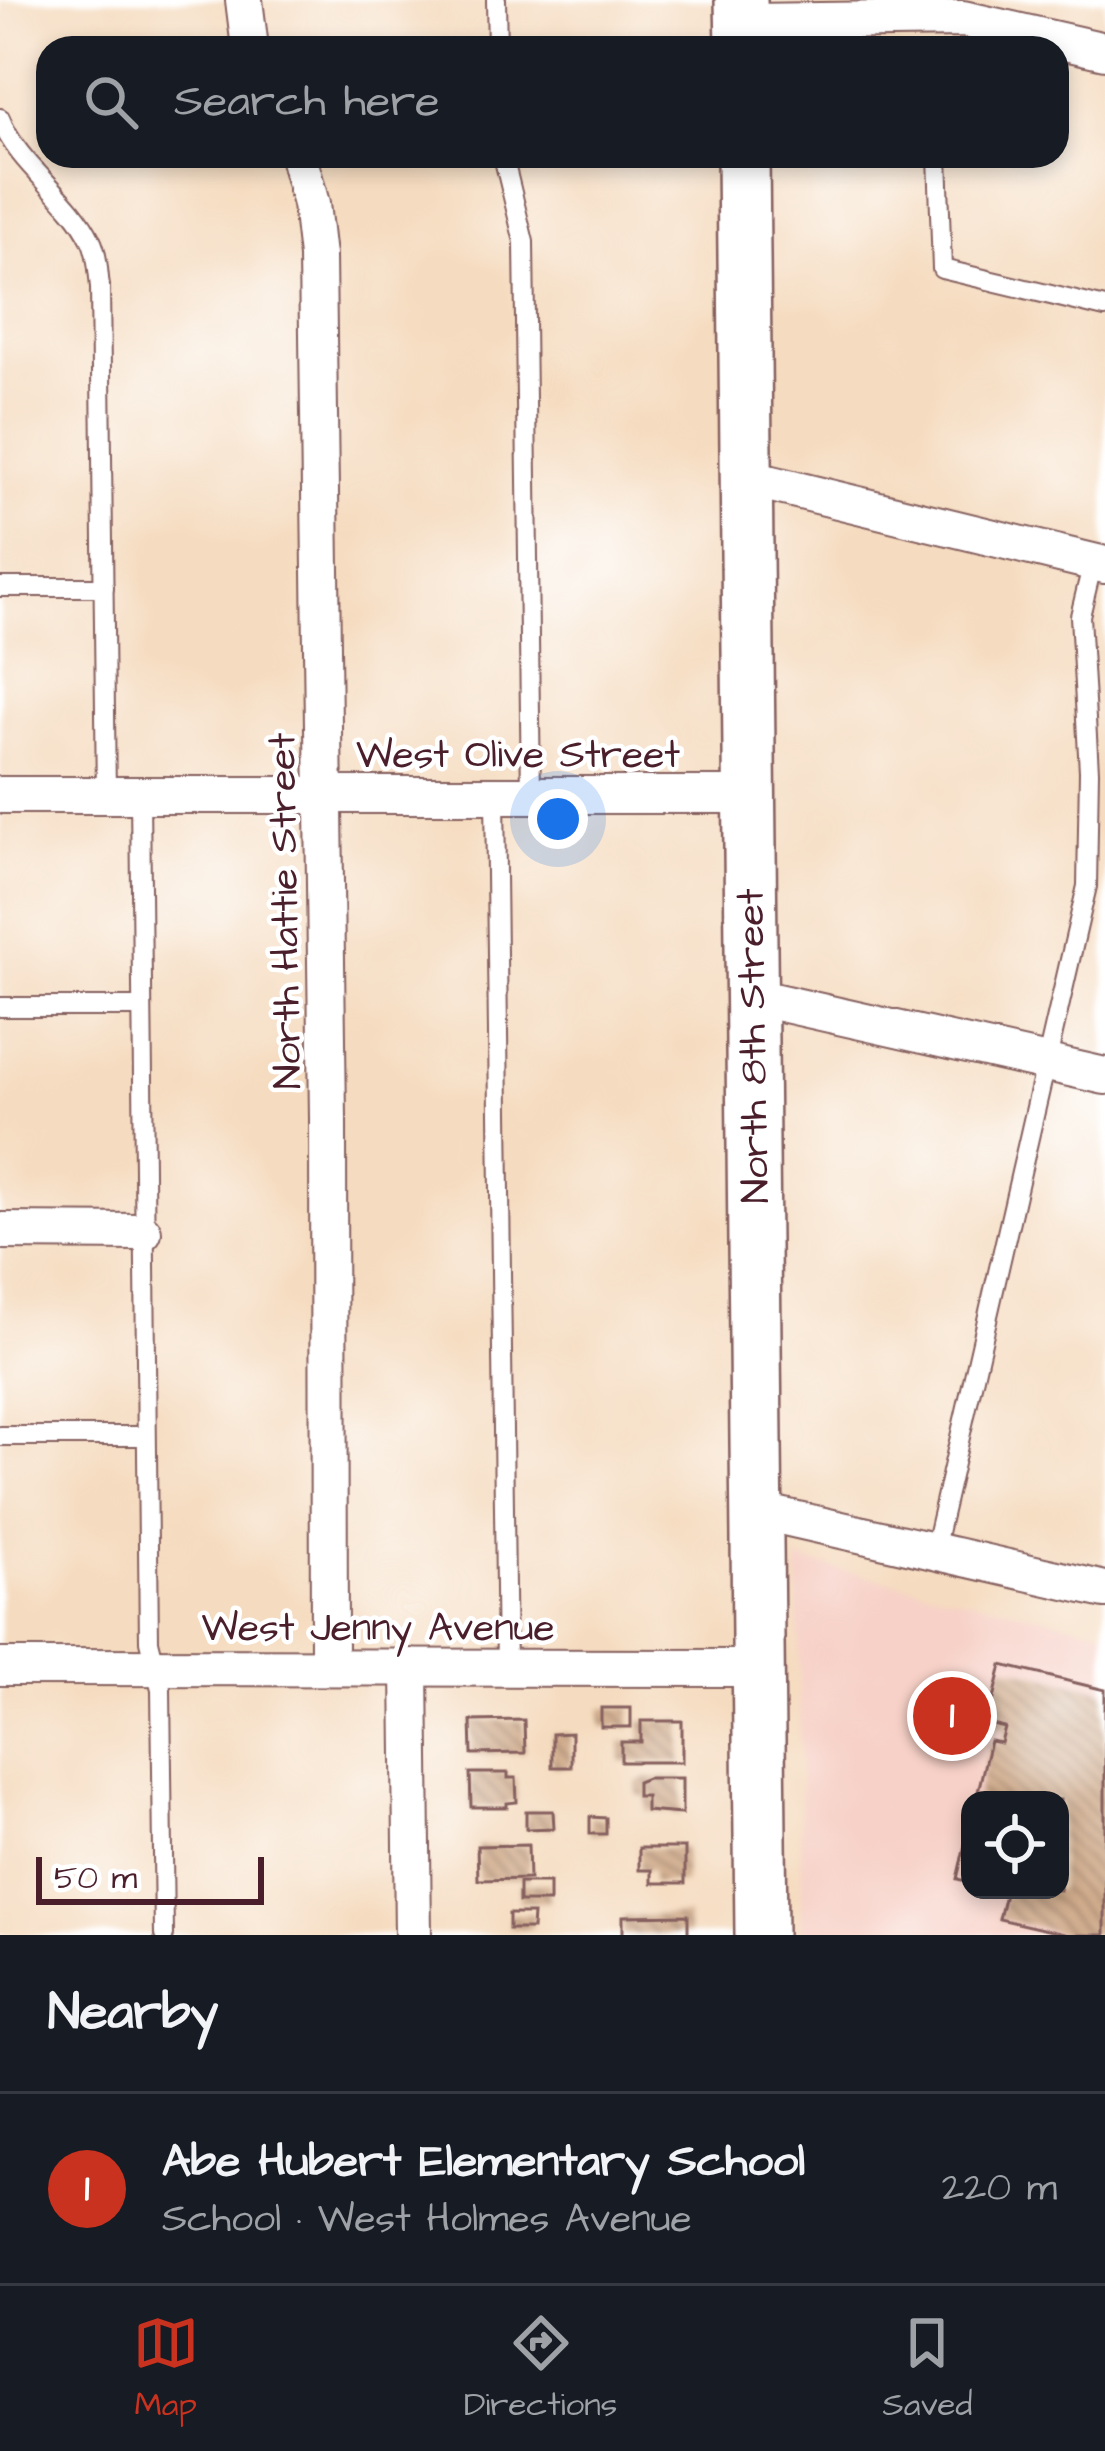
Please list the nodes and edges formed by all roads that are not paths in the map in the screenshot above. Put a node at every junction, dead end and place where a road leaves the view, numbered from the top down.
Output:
1 (244, 0) edge
2 (496, 0) edge
3 (1027, 16) edge
4 (741, 23) edge
5 (248, 36) edge
6 (497, 36) edge
7 (1105, 51) edge
8 (0, 118) edge
9 (301, 168) edge
10 (506, 168) edge
11 (743, 168) edge
12 (938, 168) edge
13 (1105, 308) edge
14 (747, 478) junction
15 (1099, 563) edge
16 (0, 587) edge
17 (104, 587) junction
18 (0, 795) edge
19 (513, 795) junction
20 (748, 795) junction
21 (123, 796) junction
22 (323, 796) junction
23 (750, 996) junction
24 (0, 1007) edge
25 (141, 1007) junction
26 (1048, 1064) junction
27 (1105, 1076) edge
28 (0, 1232) edge
29 (143, 1232) junction
30 (0, 1436) edge
31 (145, 1436) junction
32 (758, 1511) junction
33 (934, 1550) junction
34 (1105, 1590) edge
35 (0, 1667) edge
36 (155, 1667) junction
37 (329, 1667) junction
38 (410, 1667) junction
39 (506, 1668) junction
40 (757, 1669) junction
41 (164, 1935) edge
42 (413, 1935) edge
43 (761, 1935) edge

1 - 5 street
2 - 6 lane
3 - 4 street
3 - 7 street
8 - 17 lane
9 - 22 street, North Hattie Street
10 - 19 lane
11 - 14 street, North 8th Street
12 - 13 lane
14 - 15 street
14 - 20 street, North 8th Street
15 - 26 lane
16 - 17 lane
17 - 21 lane
18 - 21 street, West Olive Street
19 - 20 street, West Olive Street
19 - 22 street, West Olive Street
19 - 39 lane
20 - 23 street, North 8th Street
21 - 22 street, West Olive Street
21 - 25 lane
22 - 37 street, North Hattie Street
23 - 26 street
23 - 32 street, North 8th Street
24 - 25 lane
25 - 29 lane
26 - 27 street
26 - 33 lane
28 - 29 street
29 - 31 lane
30 - 31 lane
31 - 36 lane
32 - 33 street
32 - 40 street, North 8th Street
33 - 34 street
35 - 36 street, West Jenny Avenue
36 - 37 street, West Jenny Avenue
36 - 41 lane
37 - 38 street, West Jenny Avenue
38 - 39 street, West Jenny Avenue
38 - 42 street
39 - 40 street, West Jenny Avenue
40 - 43 street, North 8th Street

